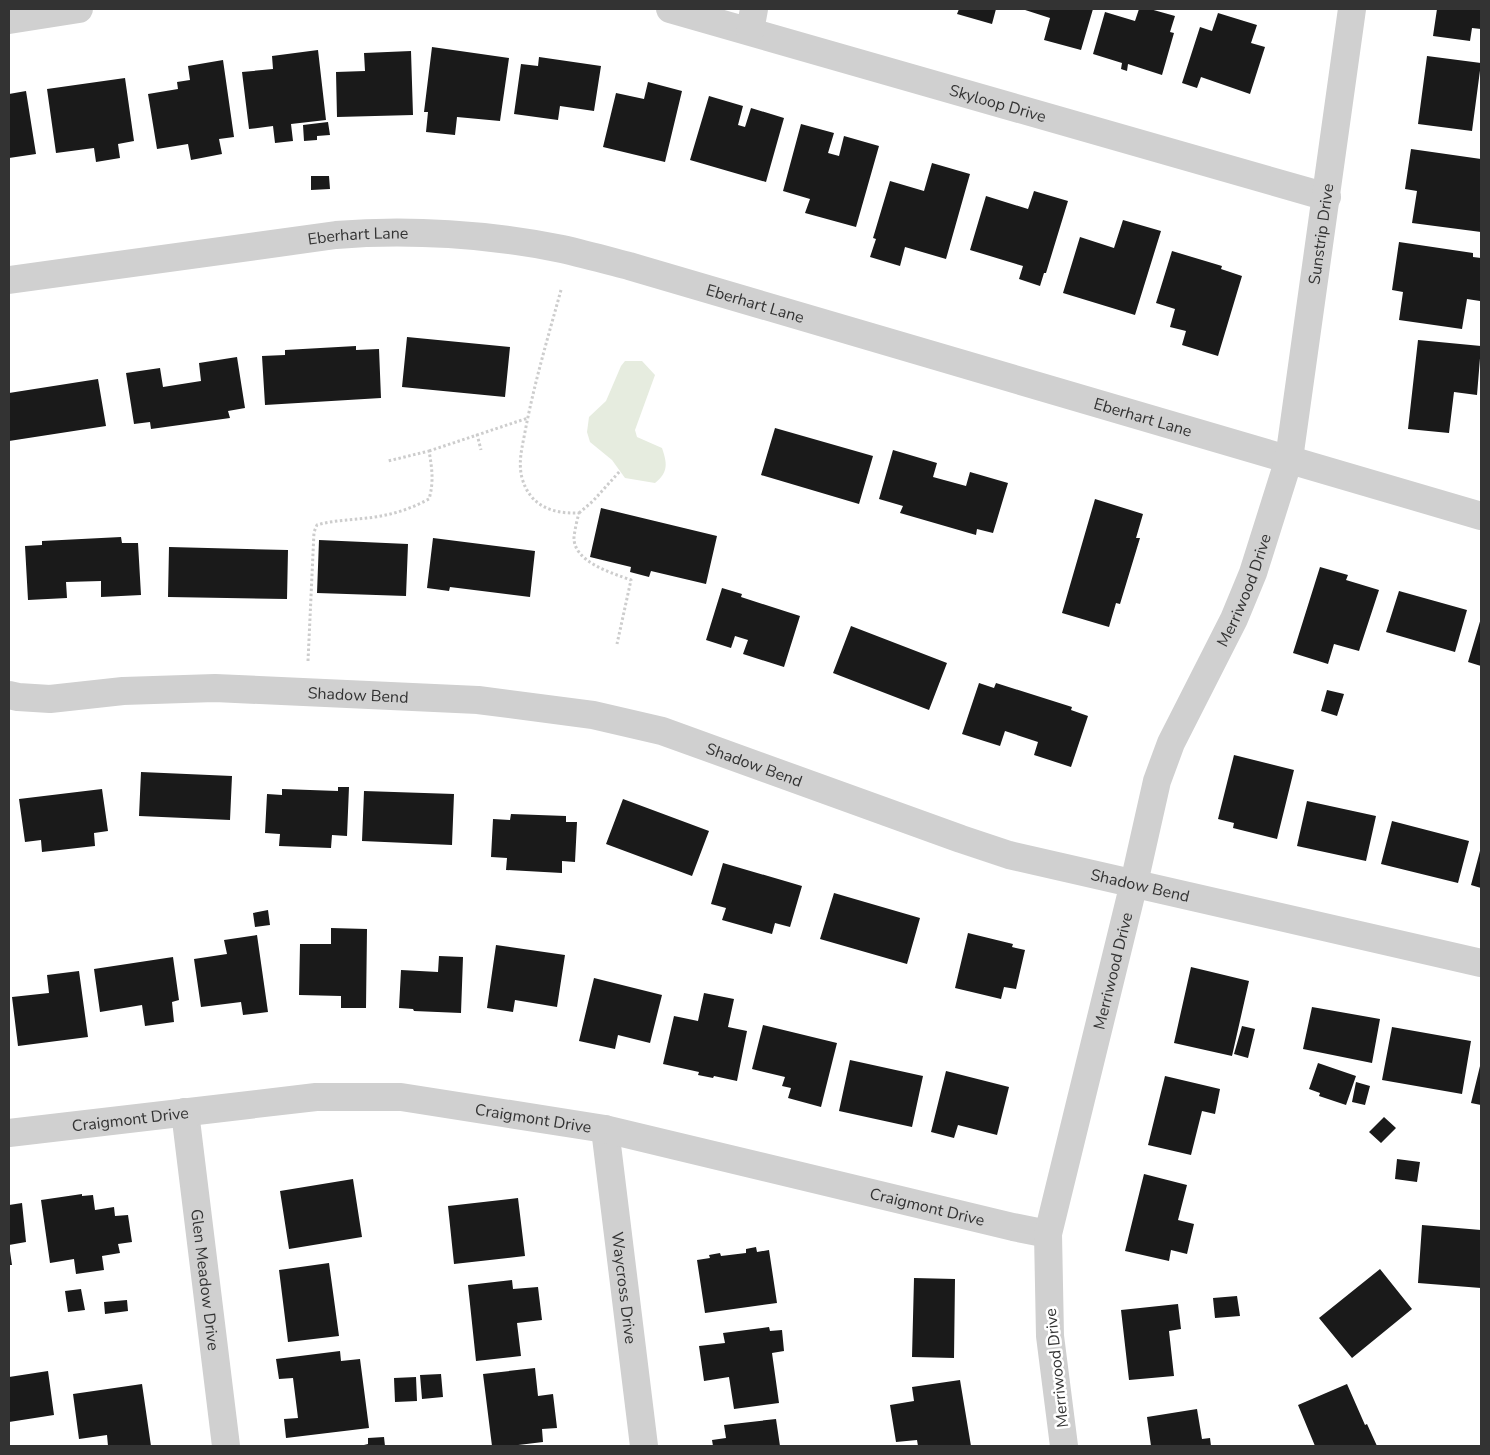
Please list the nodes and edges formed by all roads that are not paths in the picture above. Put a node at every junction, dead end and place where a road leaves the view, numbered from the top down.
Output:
1 (79, 9) edge
2 (670, 9) edge
3 (1352, 9) edge
4 (9, 20) edge
5 (752, 20) edge
6 (1326, 197) junction
7 (9, 280) edge
8 (1289, 459) junction
9 (1481, 516) edge
10 (9, 695) edge
11 (1134, 883) junction
12 (1481, 963) edge
13 (185, 1112) junction
14 (604, 1129) junction
15 (9, 1133) edge
16 (1048, 1234) junction
17 (226, 1446) edge
18 (644, 1446) edge
19 (1064, 1446) edge

1 - 4 street
2 - 5 street, Skyloop Drive
3 - 6 street, Sunstrip Drive
5 - 6 street, Skyloop Drive
6 - 8 street, Sunstrip Drive
7 - 8 street, Eberhart Lane
8 - 9 street, Eberhart Lane
8 - 11 street, Merriwood Drive
10 - 11 street, Shadow Bend
11 - 12 street, Shadow Bend
11 - 16 street, Merriwood Drive
13 - 14 street, Craigmont Drive
13 - 15 street, Craigmont Drive
13 - 17 street, Glen Meadow Drive
14 - 16 street, Craigmont Drive
14 - 18 street, Waycross Drive
16 - 19 street, Merriwood Drive

